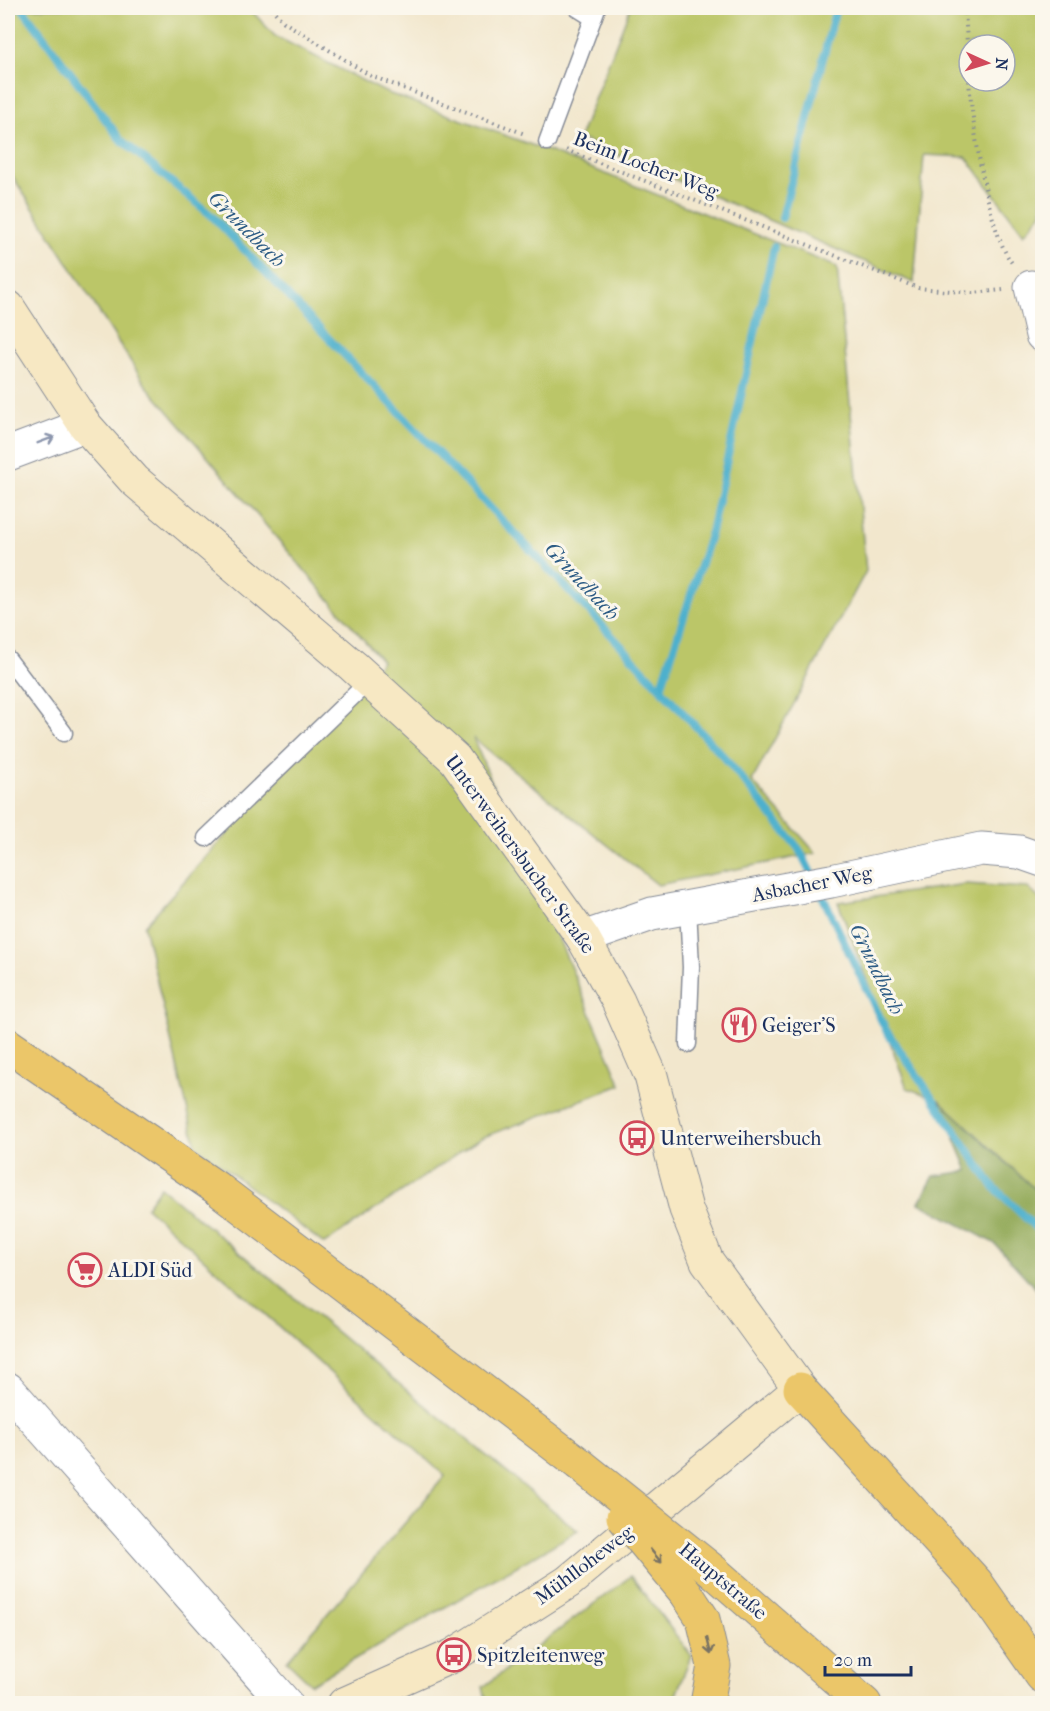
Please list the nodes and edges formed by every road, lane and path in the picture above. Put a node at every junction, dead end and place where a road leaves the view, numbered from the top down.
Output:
1 (270, 8) edge
2 (577, 8) edge
3 (965, 8) edge
4 (595, 13) edge
5 (966, 33) edge
6 (970, 93) edge
7 (547, 142) junction
8 (1030, 287) junction
9 (8, 307) edge
10 (1042, 335) edge
11 (85, 425) junction
12 (8, 454) edge
13 (8, 659) edge
14 (369, 681) junction
15 (64, 733) dead end
16 (206, 838) dead end
17 (1042, 860) edge
18 (688, 907) junction
19 (584, 938) junction
20 (688, 1044) dead end
21 (8, 1045) edge
22 (8, 1389) edge
23 (800, 1389) junction
24 (578, 1463) junction
25 (1042, 1676) edge
26 (286, 1704) edge
27 (344, 1704) edge
28 (707, 1704) edge
29 (865, 1704) edge

1 - 7 path, Beim Locher Weg
2 - 4 lane
3 - 5 path
4 - 7 lane
6 - 8 path
7 - 8 path, Beim Locher Weg
8 - 10 street
9 - 11 street, Unterweihersbucher Straße
12 -> 11 street
11 - 14 street, Unterweihersbucher Straße
13 - 15 lane
14 - 16 lane
14 - 19 street, Unterweihersbucher Straße
17 - 18 street, Asbacher Weg
18 - 19 street, Asbacher Weg
18 - 20 lane
19 - 23 street, Unterweihersbucher Straße
21 - 24 main road
22 - 26 street
23 - 25 main road
23 - 27 street, Mühlloheweg
24 -> 28 main road, bridge
24 - 29 main road, Hauptstraße, bridge

